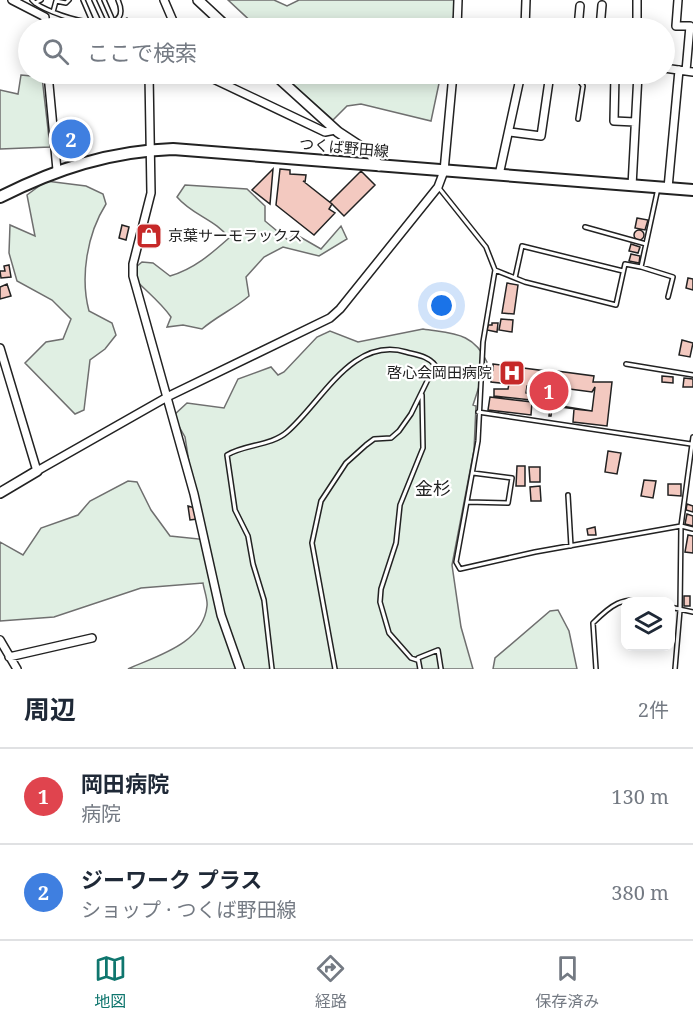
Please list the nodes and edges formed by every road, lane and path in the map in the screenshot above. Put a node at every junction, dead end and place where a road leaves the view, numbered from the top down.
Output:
1 (12, 0) edge
2 (41, 0) edge
3 (69, 0) edge
4 (83, 0) edge
5 (94, 0) edge
6 (104, 0) edge
7 (118, 0) edge
8 (164, 0) edge
9 (198, 0) edge
10 (458, 0) edge
11 (526, 0) edge
12 (637, 0) edge
13 (678, 0) edge
14 (33, 2) edge
15 (602, 5) dead end
16 (580, 6) dead end
17 (53, 12) junction
18 (45, 18) edge
19 (79, 18) edge
20 (91, 18) edge
21 (102, 18) edge
22 (112, 18) edge
23 (118, 18) edge
24 (172, 18) edge
25 (217, 18) edge
26 (457, 18) edge
27 (525, 18) edge
28 (579, 18) edge
29 (601, 18) edge
30 (637, 18) edge
31 (686, 71) edge
32 (49, 84) edge
33 (149, 84) edge
34 (224, 84) edge
35 (285, 84) edge
36 (452, 84) edge
37 (519, 84) edge
38 (549, 84) edge
39 (581, 84) edge
40 (615, 84) edge
41 (637, 84) edge
42 (578, 119) dead end
43 (635, 122) junction
44 (335, 130) junction
45 (510, 132) junction
46 (150, 150) junction
47 (379, 166) junction
48 (57, 170) junction
49 (444, 171) junction
50 (499, 175) junction
51 (632, 186) junction
52 (438, 187) junction
53 (663, 188) junction
54 (693, 190) edge
55 (0, 197) edge
56 (585, 228) dead end
57 (646, 244) junction
58 (641, 267) junction
59 (495, 270) junction
60 (623, 271) junction
61 (515, 278) junction
62 (669, 297) dead end
63 (0, 348) edge
64 (626, 364) dead end
65 (693, 375) edge
66 (422, 393) junction
67 (169, 396) junction
68 (478, 412) junction
69 (693, 437) edge
70 (691, 444) junction
71 (688, 464) junction
72 (693, 466) edge
73 (37, 471) junction
74 (472, 473) junction
75 (0, 493) edge
76 (568, 495) dead end
77 (467, 502) junction
78 (681, 526) junction
79 (693, 529) edge
80 (571, 546) junction
81 (621, 601) edge
82 (675, 608) edge
83 (680, 610) junction
84 (693, 612) edge
85 (92, 638) dead end
86 (0, 640) edge
87 (9, 657) junction
88 (417, 660) junction
89 (17, 669) edge
90 (240, 669) edge
91 (272, 669) edge
92 (335, 669) edge
93 (420, 669) edge
94 (441, 669) edge
95 (596, 669) edge
96 (675, 669) edge

1 - 18 street
2 - 14 lane
3 - 17 lane
4 - 20 lane
5 - 21 lane
6 - 22 lane
7 - 23 lane
8 - 24 street
9 - 25 street
10 - 26 street
11 - 27 street
12 - 30 street
13 - 31 street
14 - 17 lane
15 - 29 street
16 - 28 street
17 - 19 lane
31 - 53 street
32 - 48 street
33 - 46 street
34 - 44 street
35 - 44 street
36 - 49 street
37 - 45 street
38 - 45 street
39 - 42 lane
40 - 43 street
41 - 43 street
43 - 51 street
44 - 47 street
45 - 50 street
46 - 47 main road, つくば野田線
46 - 48 main road, つくば野田線
46 - 67 street
47 - 49 main road, つくば野田線
48 - 55 main road, つくば野田線
49 - 50 main road, つくば野田線
49 - 52 street
50 - 51 main road, つくば野田線
51 - 53 main road, つくば野田線
52 - 59 lane
52 - 67 street
53 - 54 main road, つくば野田線
53 - 57 lane
56 - 57 lane
57 - 58 lane
58 - 60 lane
58 - 62 lane
59 - 61 lane
59 - 68 lane
60 - 61 lane
60 - 61 lane
63 - 73 street
64 - 65 lane
66 - 88 lane
66 - 91 lane
66 - 92 lane
67 - 73 street
67 - 90 street
68 - 70 lane
68 - 74 lane
69 - 70 lane
70 - 71 lane
71 - 72 lane
71 - 78 lane
73 - 75 street
74 - 77 lane
74 - 77 lane
76 - 80 lane
77 - 80 lane
78 - 79 lane
78 - 80 lane
78 - 83 lane
81 - 95 lane
82 - 83 lane
83 - 84 lane
83 - 96 lane
85 - 87 street
86 - 87 street
87 - 89 street
88 - 93 lane
88 - 94 lane

